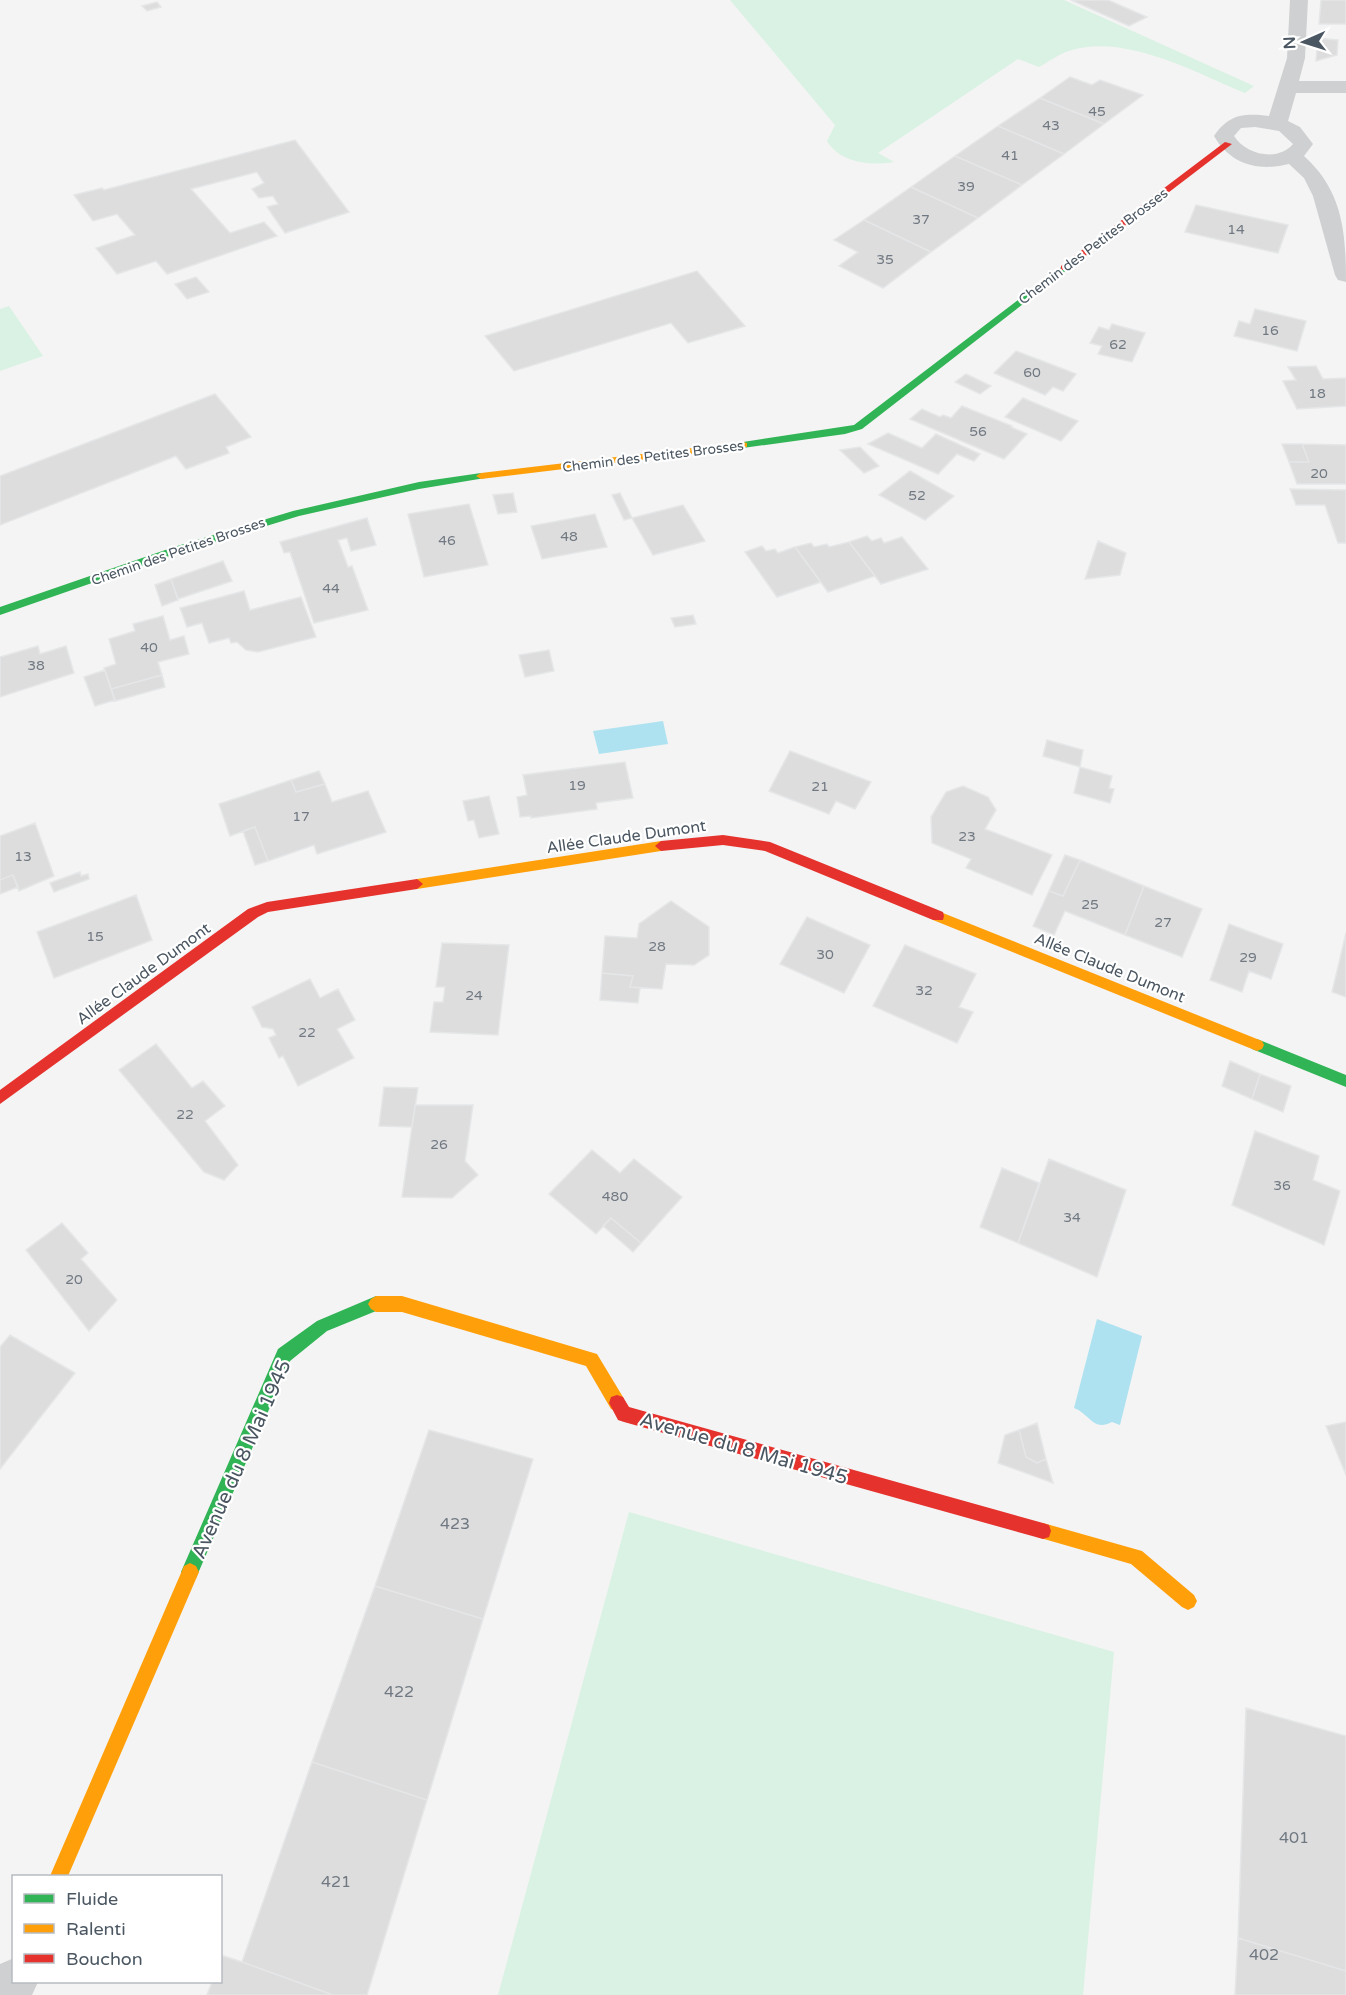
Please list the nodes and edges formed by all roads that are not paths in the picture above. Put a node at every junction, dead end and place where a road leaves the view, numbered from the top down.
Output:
1 (1299, 0) edge
2 (1287, 87) junction
3 (1346, 87) edge
4 (1277, 123) junction
5 (1228, 144) junction
6 (1293, 157) junction
7 (1346, 274) edge
8 (0, 611) edge
9 (1346, 1081) edge
10 (0, 1098) edge
11 (1188, 1601) dead end
12 (59, 1875) edge

1 - 2 street
2 - 3 street
2 - 4 street
4 - 5 street
4 - 6 street
5 - 6 street
5 - 8 street, Chemin des Petites Brosses
6 - 7 street
9 - 10 street, Allée Claude Dumont
11 - 12 street, Avenue du 8 Mai 1945

